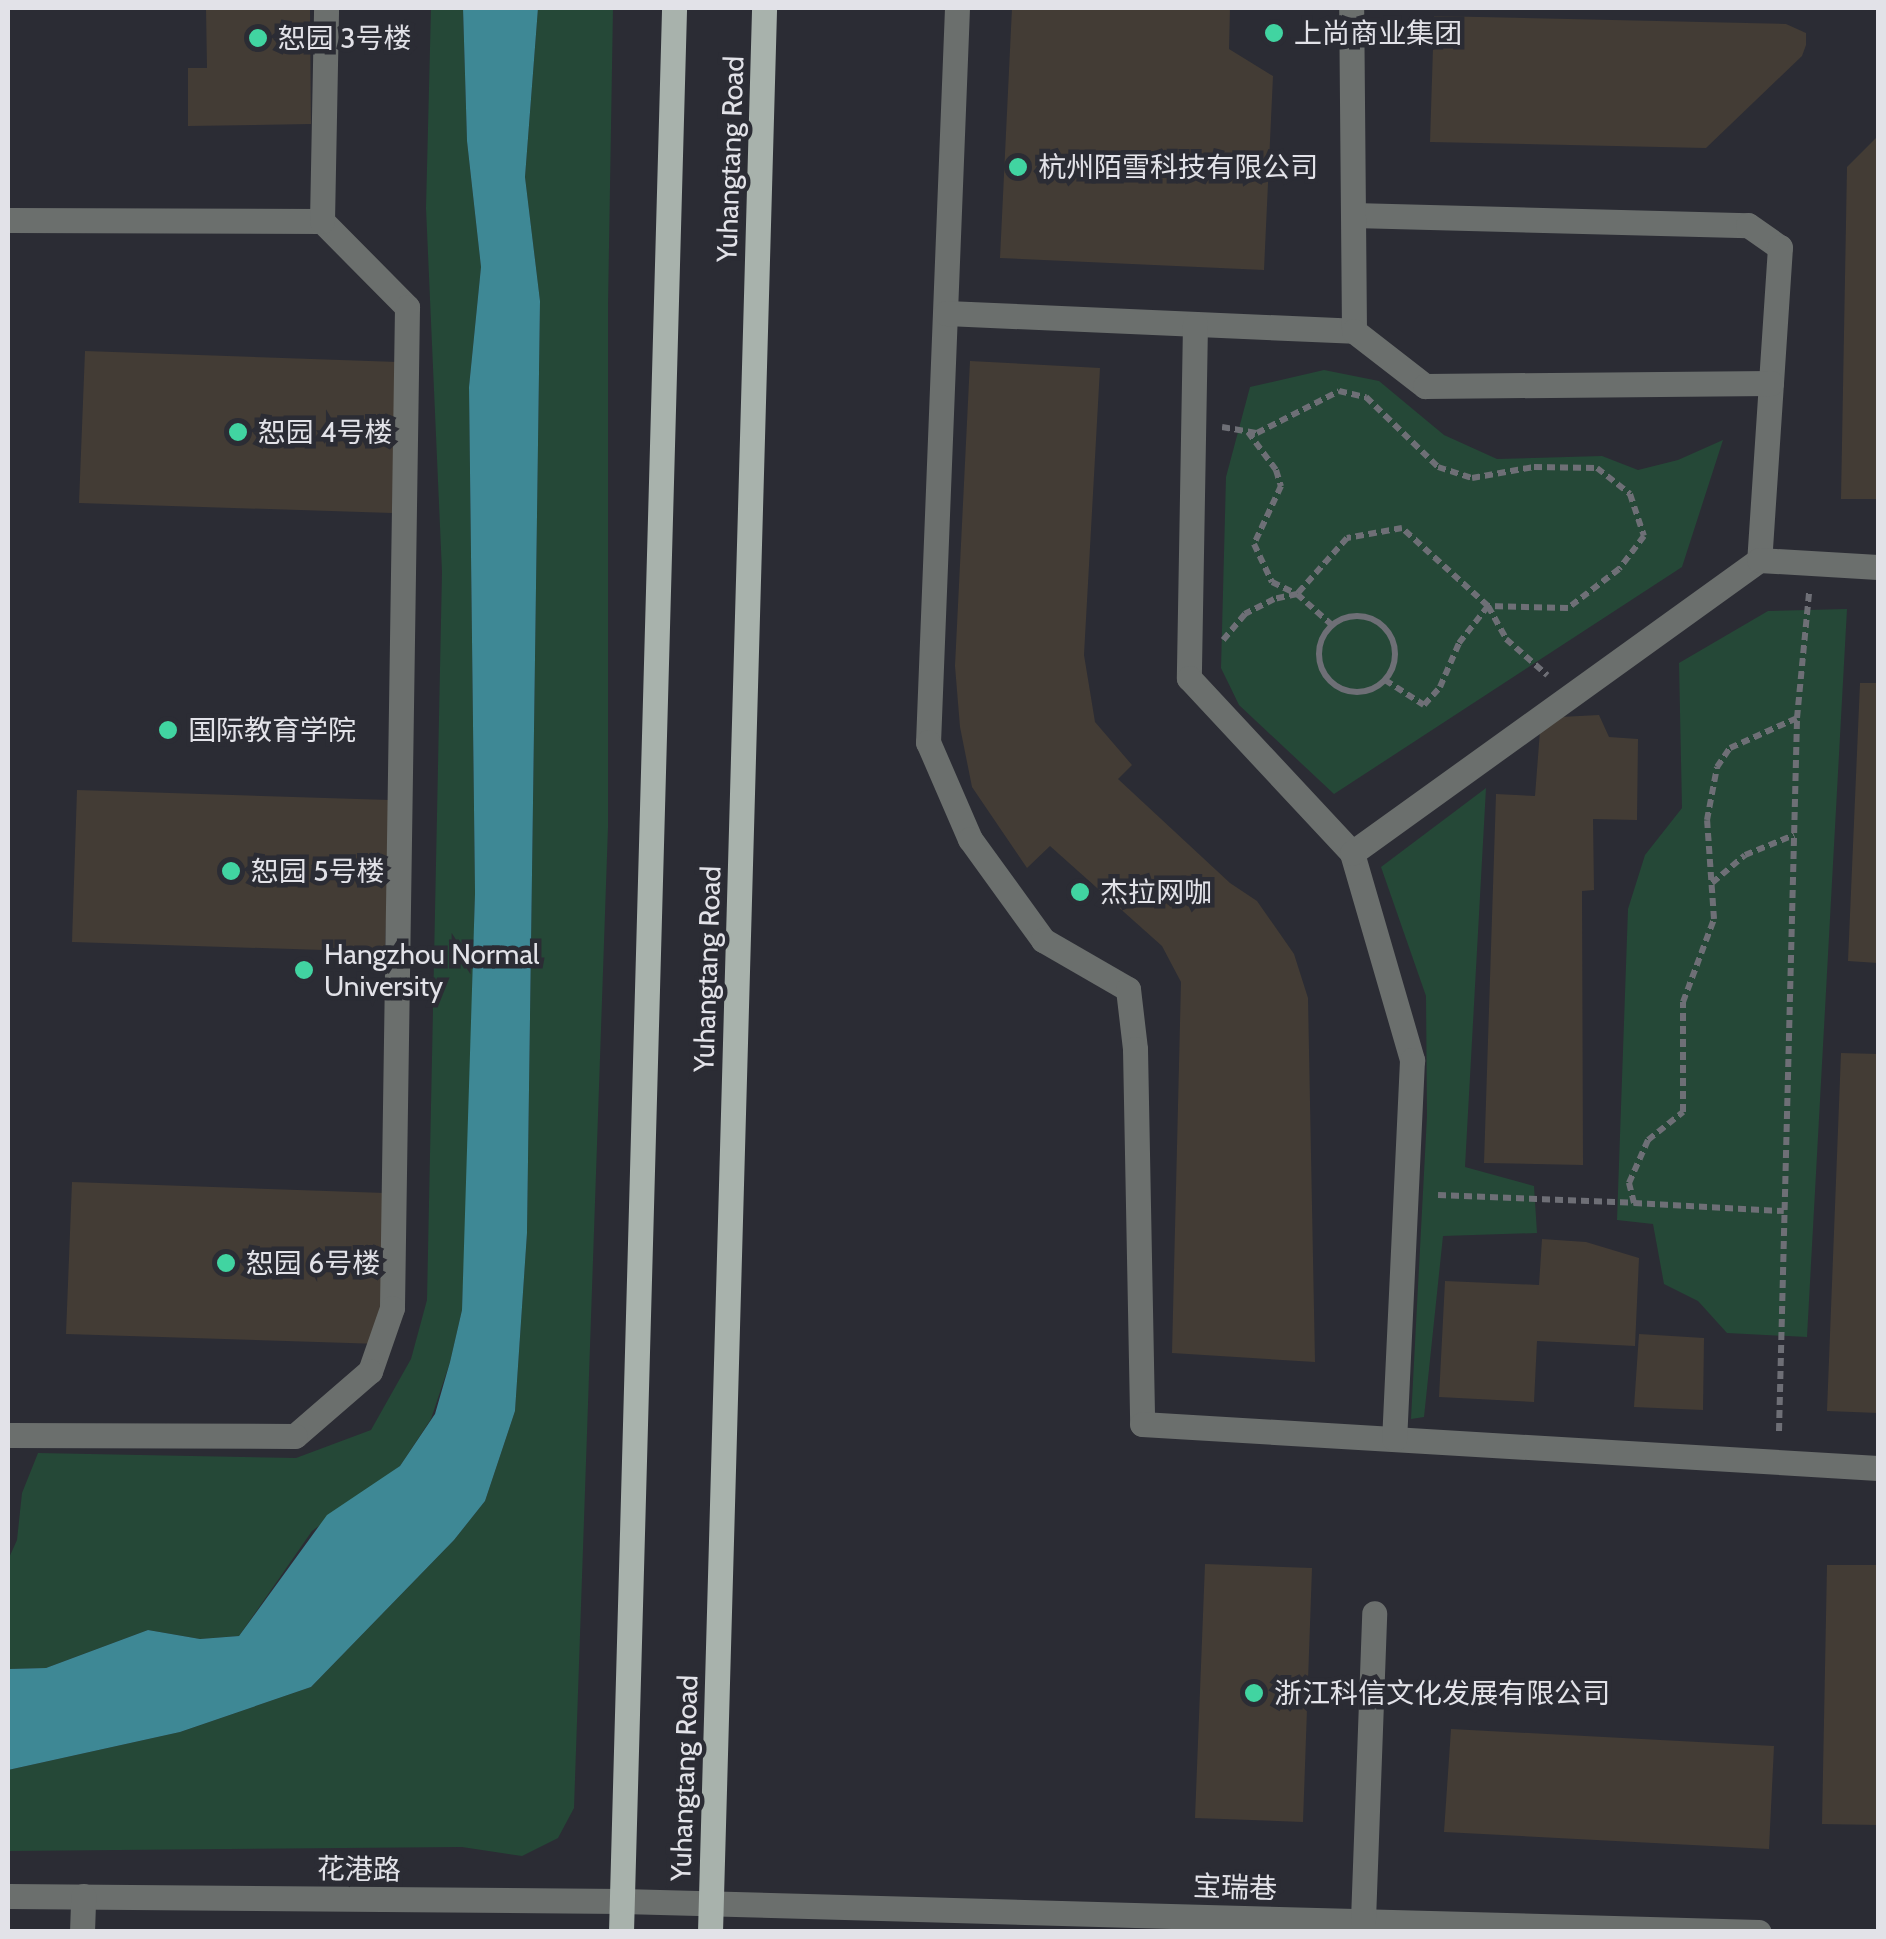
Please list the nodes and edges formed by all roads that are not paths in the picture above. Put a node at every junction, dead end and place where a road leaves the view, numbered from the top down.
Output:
1 (326, 8) edge
2 (674, 8) edge
3 (764, 8) edge
4 (957, 8) edge
5 (1350, 8) edge
6 (1353, 215) junction
7 (8, 220) edge
8 (322, 220) junction
9 (946, 313) junction
10 (1196, 324) junction
11 (1354, 331) junction
12 (1771, 383) junction
13 (1759, 560) junction
14 (1878, 567) edge
15 (1352, 853) junction
16 (8, 1435) edge
17 (1394, 1439) junction
18 (1878, 1468) edge
19 (1374, 1612) dead end
20 (8, 1896) edge
21 (83, 1896) junction
22 (622, 1901) junction
23 (710, 1903) junction
24 (1363, 1920) junction
25 (82, 1932) edge
26 (621, 1932) edge
27 (710, 1932) edge
28 (1758, 1932) edge

1 - 8 street
2 - 22 main road, Yuhangtang Road
3 - 23 main road, Yuhangtang Road
4 - 9 street
5 - 6 street
6 - 11 street
6 - 12 street
7 - 8 street
8 - 16 street
9 - 10 street
9 - 17 street
10 - 11 street
10 - 15 street
11 - 12 street
12 - 13 street
13 - 14 street
13 - 15 street
15 - 17 street
17 - 18 street
19 - 24 street
20 - 21 street, 花港路
21 - 22 street, 花港路
21 - 25 street
22 - 23 street, 花港路
22 - 26 main road, Yuhangtang Road
23 - 24 street, 宝瑞巷
23 - 27 main road, Yuhangtang Road
24 - 28 street, 宝瑞巷

